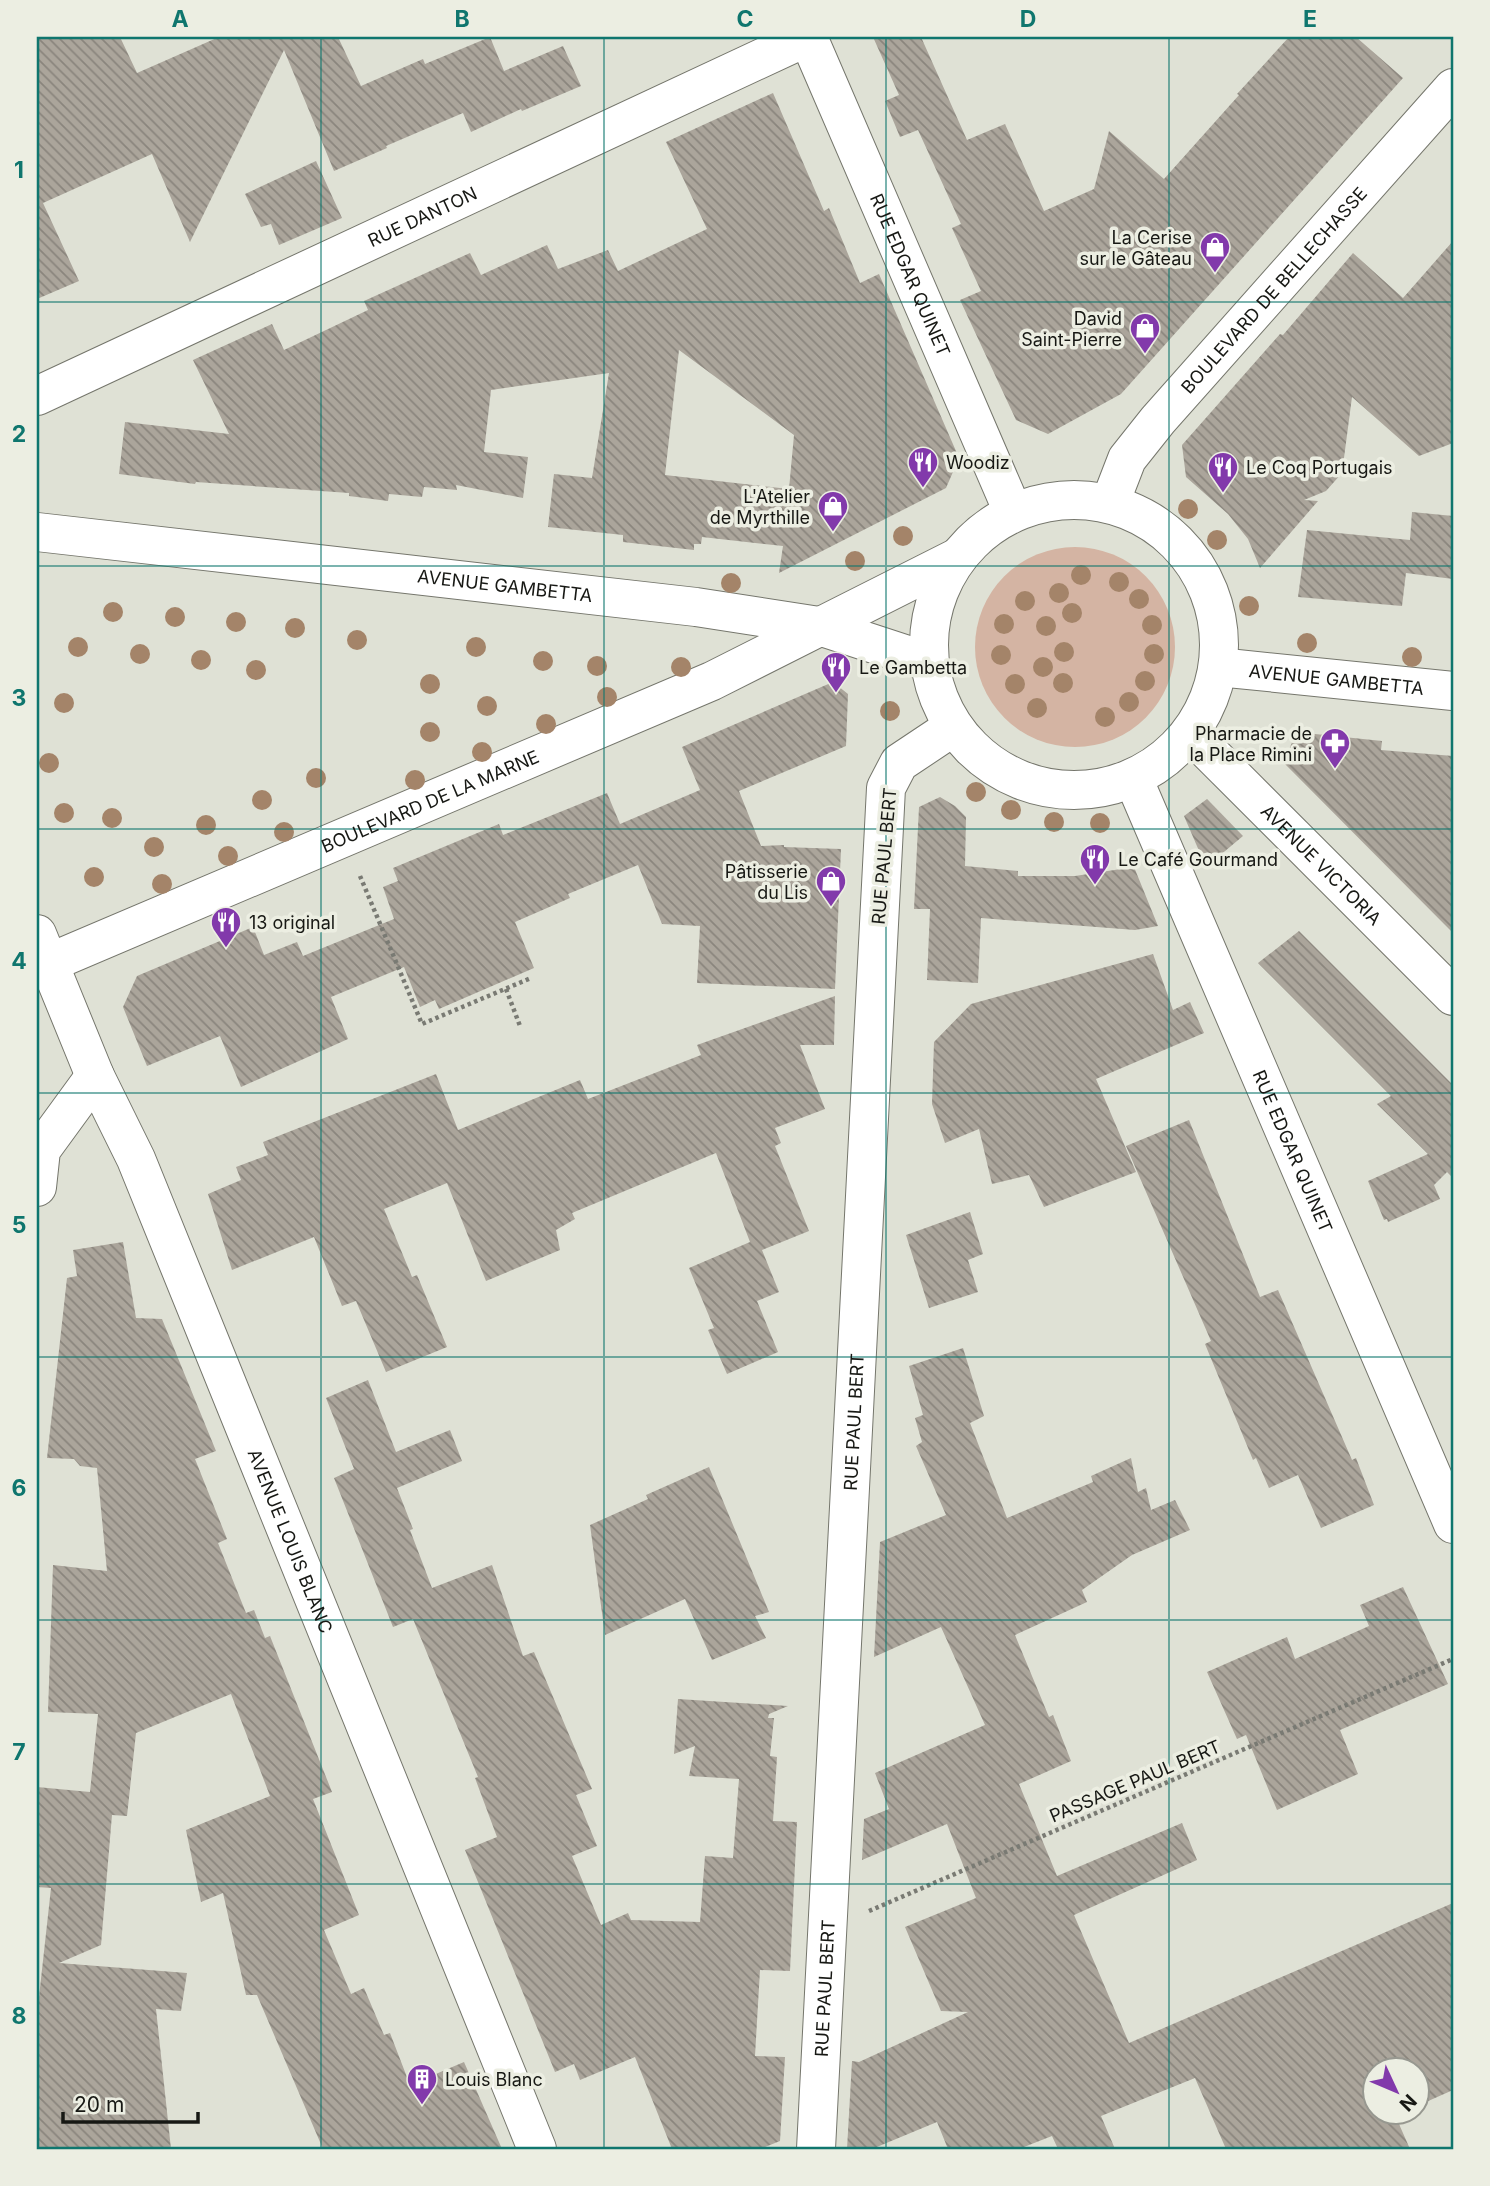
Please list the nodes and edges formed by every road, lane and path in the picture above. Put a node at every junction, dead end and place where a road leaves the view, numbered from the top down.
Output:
1 (807, 37) edge
2 (1453, 88) edge
3 (37, 396) edge
4 (1110, 503) junction
5 (1013, 512) junction
6 (37, 533) edge
7 (958, 557) junction
8 (819, 626) junction
9 (929, 662) junction
10 (1218, 667) junction
11 (1453, 691) edge
12 (953, 727) junction
13 (1190, 733) junction
14 (1133, 778) junction
15 (344, 837) junction
16 (41, 955) edge
17 (531, 978) dead end
18 (506, 989) junction
19 (1453, 996) edge
20 (520, 1026) dead end
21 (95, 1076) junction
22 (37, 1187) edge
23 (1453, 1524) edge
24 (1453, 1659) edge
25 (828, 1928) junction
26 (537, 2149) edge
27 (816, 2149) edge

1 - 3 street, RUE DANTON
1 - 5 street, RUE EDGAR QUINET
2 - 4 street, BOULEVARD DE BELLECHASSE
4 - 5 street
4 - 10 street
5 - 7 street
6 - 8 street, AVENUE GAMBETTA
7 - 8 street
7 - 9 street
8 - 9 street, AVENUE GAMBETTA
8 - 15 street, BOULEVARD DE LA MARNE
9 - 12 street
10 - 11 street, AVENUE GAMBETTA
10 - 13 street
12 - 14 street
12 - 25 street, RUE PAUL BERT
13 - 14 street
13 - 19 street, AVENUE VICTORIA
14 - 23 street, RUE EDGAR QUINET
15 - 16 street, BOULEVARD DE LA MARNE
15 - 18 path
16 - 21 street, AVENUE LOUIS BLANC
17 - 18 path
18 - 20 path
21 - 22 street
21 - 26 street, AVENUE LOUIS BLANC
24 - 25 path, PASSAGE PAUL BERT
25 - 27 street, RUE PAUL BERT

